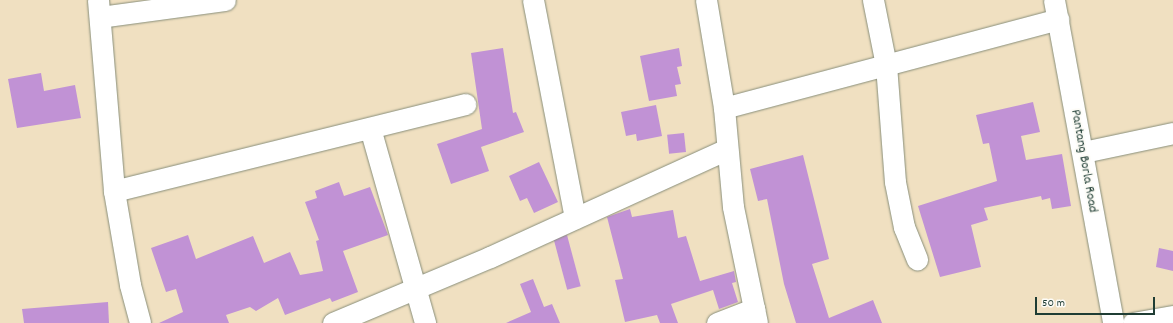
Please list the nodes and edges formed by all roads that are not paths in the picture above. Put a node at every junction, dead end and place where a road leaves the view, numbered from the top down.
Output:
1 (225, 0) edge
2 (533, 0) edge
3 (706, 0) edge
4 (873, 0) edge
5 (99, 9) edge
6 (1056, 9) edge
7 (886, 65) junction
8 (465, 104) dead end
9 (724, 108) junction
10 (370, 128) junction
11 (1173, 133) edge
12 (728, 149) junction
13 (1083, 152) junction
14 (114, 191) junction
15 (575, 218) junction
16 (917, 259) dead end
17 (413, 289) junction
18 (756, 316) edge
19 (1173, 316) edge
20 (140, 323) edge
21 (333, 323) edge
22 (425, 323) edge
23 (717, 323) edge
24 (1113, 323) edge
25 (1133, 323) edge

1 - 5 street
2 - 15 street
3 - 9 street
4 - 7 street
5 - 14 street
6 - 7 street
6 - 13 street, Pantang Borla Road
7 - 9 street
7 - 16 street
8 - 10 street
9 - 12 street
10 - 14 street
10 - 17 street
11 - 13 street
12 - 15 street
12 - 18 street
13 - 24 street, Pantang Borla Road
14 - 20 street
15 - 17 street
17 - 21 street
17 - 22 street
18 - 23 street
19 - 25 street

